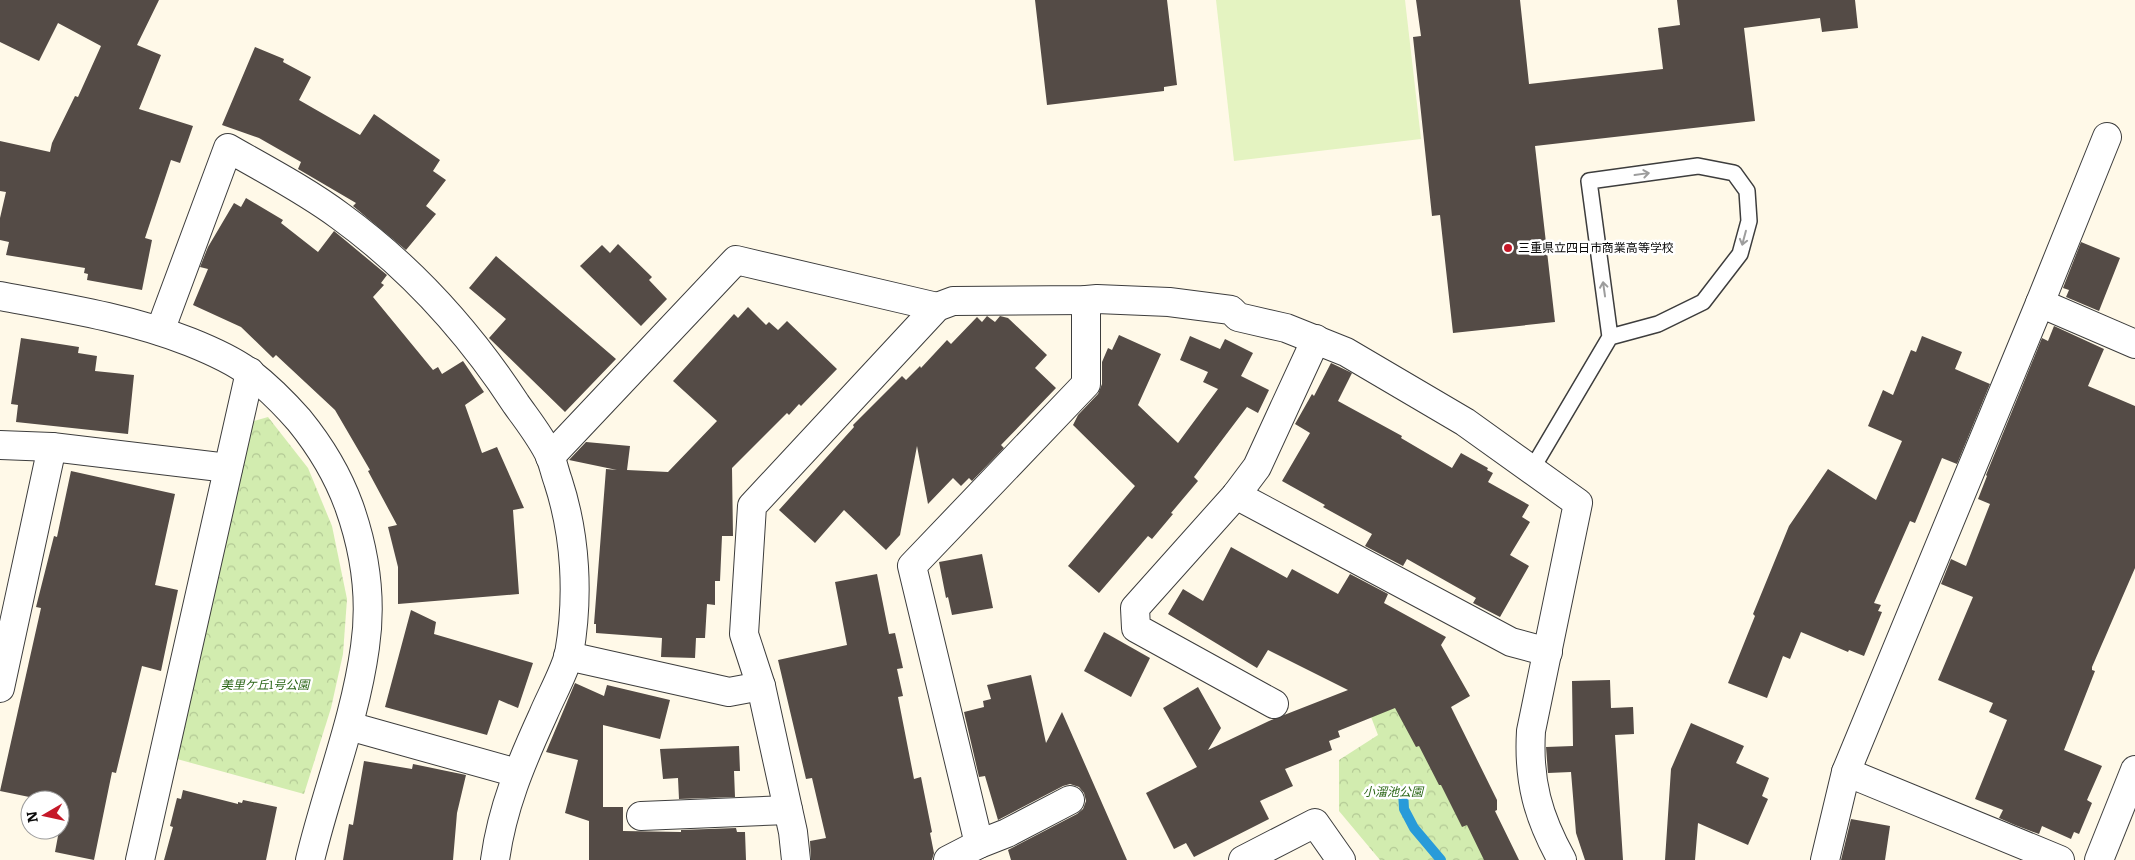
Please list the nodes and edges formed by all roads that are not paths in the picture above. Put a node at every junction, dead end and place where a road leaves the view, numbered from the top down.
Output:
1 (2107, 137) dead end
2 (0, 296) edge
3 (1086, 300) junction
4 (2040, 303) junction
5 (937, 308) junction
6 (160, 331) junction
7 (1610, 337) junction
8 (1316, 339) junction
9 (2135, 344) edge
10 (250, 372) junction
11 (0, 445) edge
12 (52, 447) junction
13 (550, 457) junction
14 (228, 468) junction
15 (1532, 469) junction
16 (1236, 495) junction
17 (1548, 652) junction
18 (568, 656) junction
19 (761, 686) junction
20 (0, 688) edge
21 (1274, 704) dead end
22 (349, 726) junction
23 (2135, 770) edge
24 (1846, 772) junction
25 (517, 773) junction
26 (1070, 800) dead end
27 (788, 810) junction
28 (642, 816) dead end
29 (979, 844) junction
30 (140, 860) edge
31 (310, 860) edge
32 (495, 860) edge
33 (796, 860) edge
34 (948, 860) edge
35 (1243, 860) edge
36 (1341, 860) edge
37 (1562, 860) edge
38 (1825, 860) edge
39 (2060, 860) edge
40 (2098, 860) edge

1 - 4 street
2 - 6 street
3 - 5 street
3 - 8 street
3 - 29 street
4 - 9 street
4 - 24 street
5 - 13 street
5 - 19 street
6 - 10 street
6 - 13 street
7 -> 7 lane
7 - 15 lane
8 - 15 street
8 - 16 street
10 - 14 street
10 - 22 street
11 - 12 street
12 - 14 street
12 - 20 street
13 - 18 street
14 - 30 street
15 - 17 street
16 - 17 street
16 - 21 street
17 - 37 street
18 - 19 street
18 - 25 street
19 - 27 street
22 - 25 street
22 - 31 street
23 - 40 street
24 - 38 street
24 - 39 street
25 - 32 street
26 - 29 street
27 - 28 street
27 - 33 street
29 - 34 street
35 - 36 street

